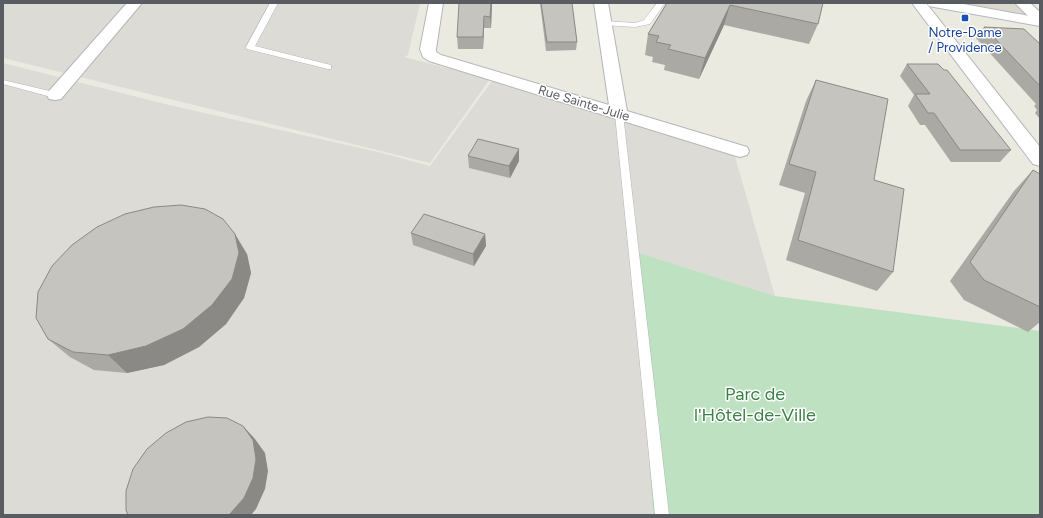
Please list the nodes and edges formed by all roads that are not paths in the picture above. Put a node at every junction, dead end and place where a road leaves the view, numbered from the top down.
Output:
1 (135, 3) edge
2 (274, 3) edge
3 (436, 3) edge
4 (601, 3) edge
5 (661, 3) edge
6 (919, 3) edge
7 (934, 3) edge
8 (1022, 3) edge
9 (1040, 21) edge
10 (604, 23) junction
11 (328, 67) dead end
12 (3, 82) edge
13 (55, 95) joint
14 (620, 114) junction
15 (740, 151) dead end
16 (1040, 160) edge
17 (662, 515) edge

1 - 13 street
2 - 11 lane
3 - 14 street, Rue Sainte-Julie
4 - 10 street
5 - 10 lane
6 - 16 street
7 - 9 street
8 - 9 street
10 - 14 street
12 - 13 lane
14 - 15 street, Rue Sainte-Julie
14 - 17 lane

